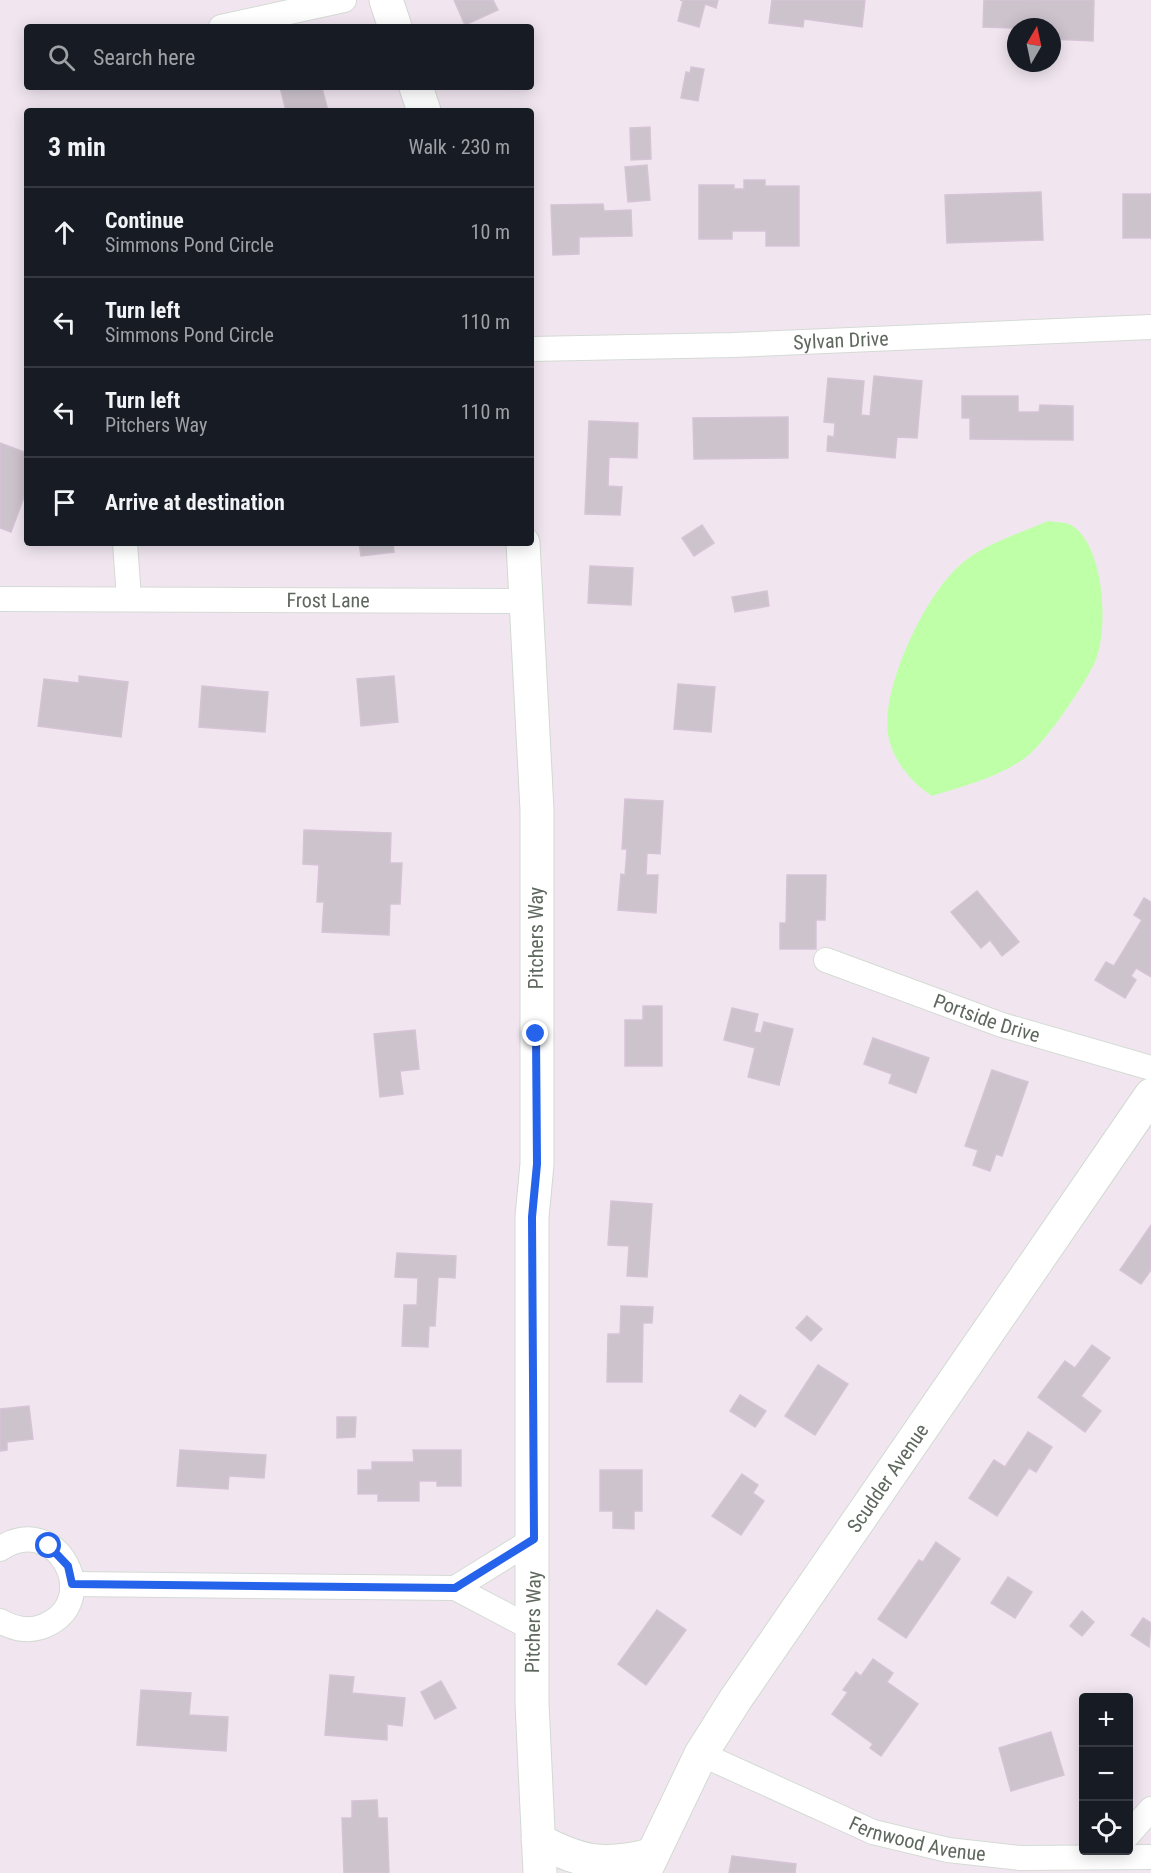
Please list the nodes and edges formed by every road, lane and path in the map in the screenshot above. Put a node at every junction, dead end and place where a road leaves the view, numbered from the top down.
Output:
1 (344, 0) edge
2 (386, 0) edge
3 (235, 24) edge
4 (394, 24) edge
5 (417, 90) edge
6 (423, 108) edge
7 (1151, 327) edge
8 (534, 349) edge
9 (125, 546) edge
10 (523, 546) edge
11 (129, 598) junction
12 (0, 599) edge
13 (527, 601) junction
14 (826, 960) dead end
15 (1151, 1068) edge
16 (1151, 1095) edge
17 (534, 1539) junction
18 (0, 1549) edge
19 (72, 1584) junction
20 (455, 1588) junction
21 (0, 1621) edge
22 (533, 1629) junction
23 (701, 1754) junction
24 (1151, 1809) edge
25 (1133, 1829) edge
26 (538, 1840) junction
27 (1151, 1857) edge
28 (1107, 1861) edge
29 (648, 1864) edge
30 (540, 1873) edge

1 - 3 street
2 - 4 main road
5 - 6 main road
7 - 8 street, Sylvan Drive
9 - 11 street
10 - 13 main road, Pitchers Way
11 - 12 street, Frost Lane
11 - 13 street, Frost Lane
13 - 17 main road, Pitchers Way
14 - 15 street, Portside Drive
16 - 23 main road, Scudder Avenue
17 - 20 street
17 - 22 main road, Pitchers Way
18 - 19 street
19 - 20 street
19 - 21 street
20 - 22 street
22 - 26 main road, Pitchers Way
23 - 28 street, Fernwood Avenue
23 - 29 main road, Scudder Avenue
24 - 25 street
26 - 29 main road
26 - 30 main road, Pitchers Way
27 - 28 street, Fernwood Avenue

